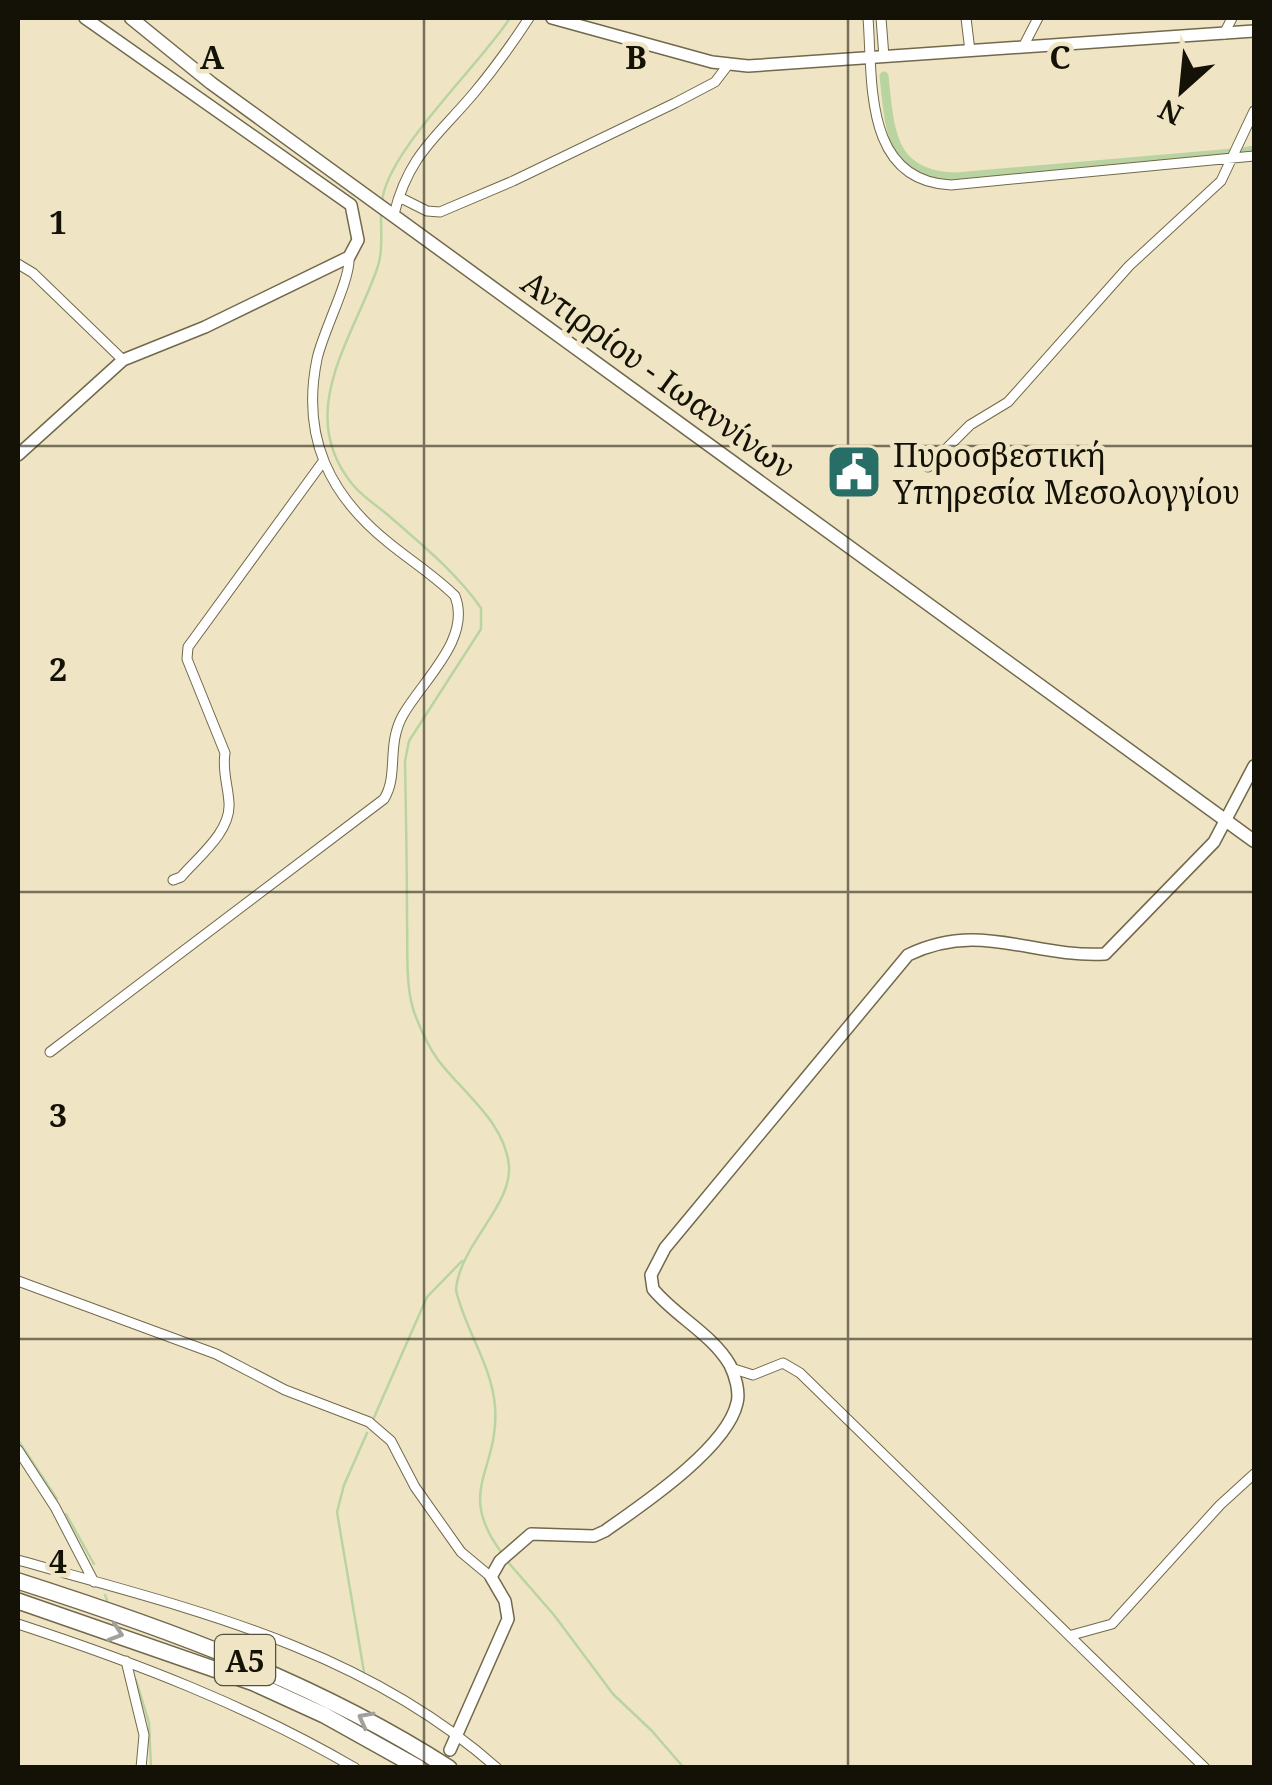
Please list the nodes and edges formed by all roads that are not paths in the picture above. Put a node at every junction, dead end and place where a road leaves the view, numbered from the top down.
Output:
1 (86, 18) edge
2 (132, 18) edge
3 (528, 18) edge
4 (552, 18) edge
5 (868, 18) edge
6 (881, 18) edge
7 (966, 18) edge
8 (1038, 18) edge
9 (1232, 18) edge
10 (1254, 31) edge
11 (1224, 34) junction
12 (1023, 48) junction
13 (970, 51) junction
14 (878, 58) junction
15 (728, 65) junction
16 (1254, 111) edge
17 (1254, 156) edge
18 (1231, 158) junction
19 (365, 192) junction
20 (398, 197) junction
21 (351, 206) junction
22 (392, 212) junction
23 (350, 257) junction
24 (18, 264) edge
25 (123, 360) junction
26 (18, 455) edge
27 (322, 463) junction
28 (928, 467) dead end
29 (1254, 766) edge
30 (1226, 822) junction
31 (1254, 842) edge
32 (173, 880) dead end
33 (50, 1052) dead end
34 (18, 1280) edge
35 (732, 1368) junction
36 (18, 1450) edge
37 (1254, 1474) edge
38 (18, 1560) edge
39 (490, 1577) junction
40 (18, 1581) edge
41 (94, 1582) junction
42 (18, 1601) edge
43 (18, 1624) edge
44 (1072, 1635) junction
45 (126, 1661) junction
46 (458, 1732) junction
47 (450, 1750) dead end
48 (141, 1768) edge
49 (355, 1768) edge
50 (420, 1768) edge
51 (450, 1768) edge
52 (498, 1768) edge
53 (1205, 1768) edge

1 - 21 street
2 - 19 main road, Αντιρρίου - Ιωαννίνων
3 - 20 street
4 - 15 street
5 - 14 street
6 - 14 street
7 - 13 street
8 - 12 street
9 - 11 street
10 - 11 street
11 - 12 street
12 - 13 street
13 - 14 street
14 - 15 street
14 - 18 street
15 - 20 street
16 - 18 street
17 - 18 street
18 - 28 street
19 - 21 street
19 - 22 main road, Αντιρρίου - Ιωαννίνων
20 - 22 street
21 - 23 street
22 - 30 main road, Αντιρρίου - Ιωαννίνων
23 - 25 street
23 - 27 street
24 - 25 street
25 - 26 street
27 - 32 street
27 - 33 street
29 - 30 street
30 - 31 main road, Αντιρρίου - Ιωαννίνων
30 - 35 street
34 - 39 street
35 - 39 street
35 - 44 street
36 - 41 street
37 - 44 street
38 - 41 street
39 - 46 street
51 -> 40 highway, Α5
41 - 46 street
42 -> 50 highway, Α5
43 - 45 street
44 - 53 street
45 - 48 street
45 - 49 street
46 - 47 street
46 - 52 street

